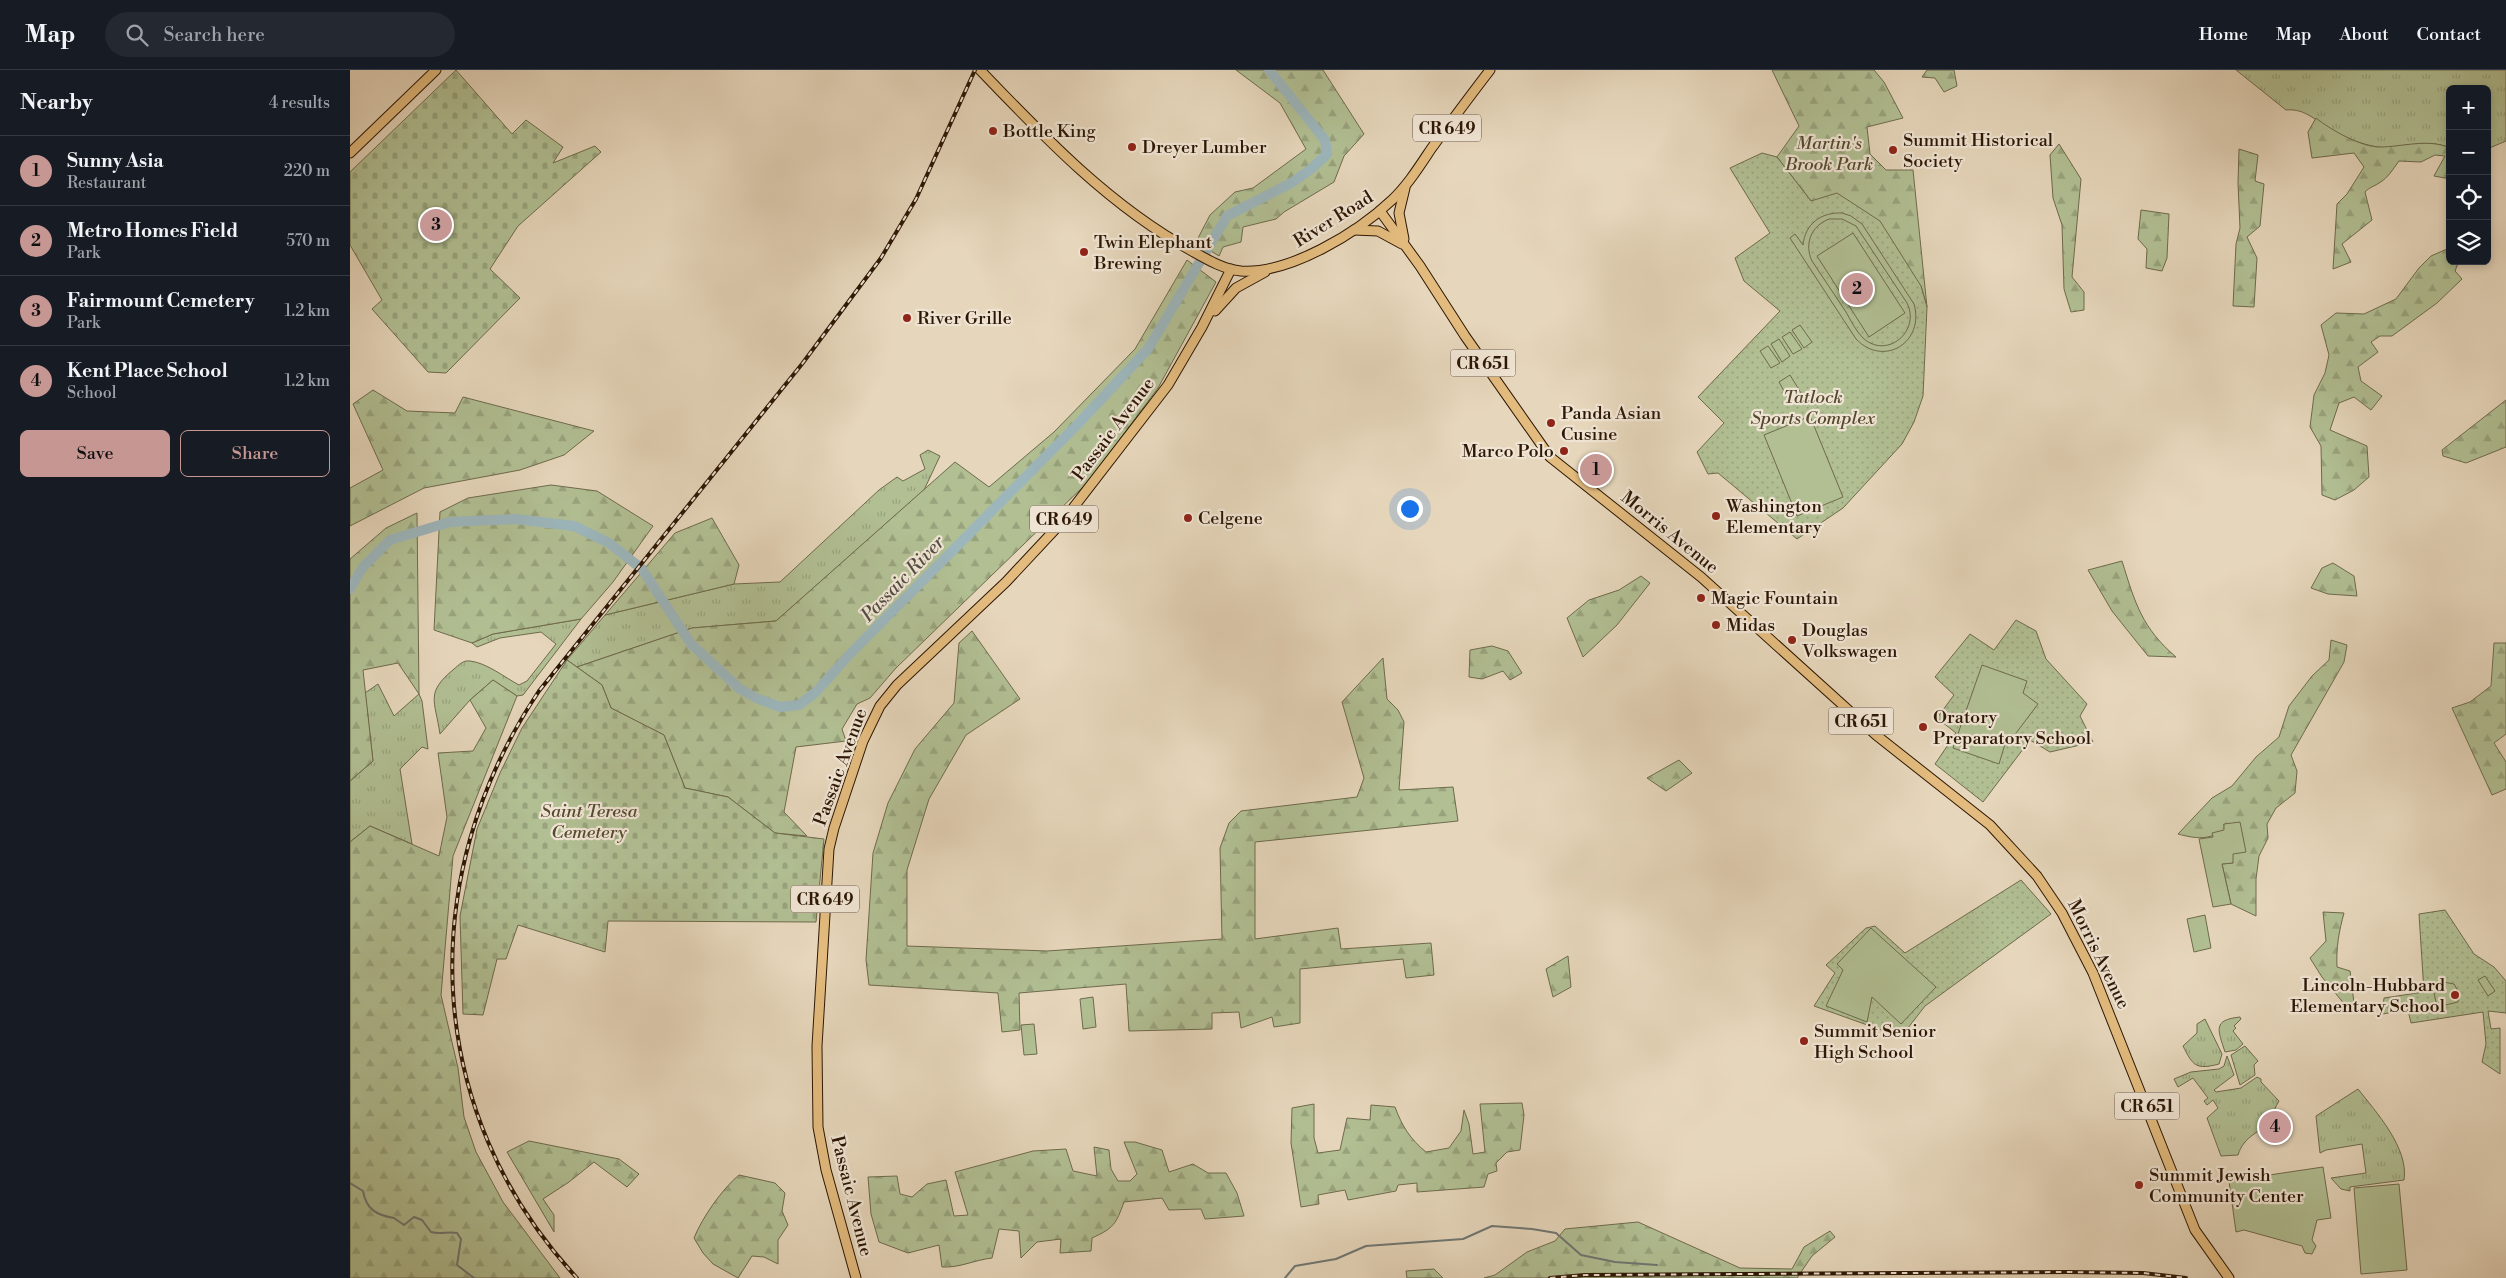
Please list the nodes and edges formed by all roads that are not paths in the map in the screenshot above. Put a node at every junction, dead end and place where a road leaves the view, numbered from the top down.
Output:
1 (436, 70) edge
2 (980, 70) edge
3 (1490, 70) edge
4 (350, 153) edge
5 (1406, 185) junction
6 (1380, 211) junction
7 (1353, 230) junction
8 (1406, 246) junction
9 (1231, 269) junction
10 (1272, 269) junction
11 (1202, 327) junction
12 (856, 1278) edge
13 (2229, 1278) edge

1 - 4 main road
2 - 9 main road, River Road
3 - 5 main road, River Road / CR 649
5 - 6 main road, River Road / CR 649
5 - 8 main road
6 - 7 main road, River Road / CR 649
6 - 8 main road, Morris Avenue / CR 651
7 - 8 main road
7 - 10 main road, River Road / CR 649
8 - 13 main road, Morris Avenue / CR 651
9 - 10 main road, River Road / CR 649
9 - 11 main road, Passaic Avenue
10 - 11 main road
11 - 12 main road, Passaic Avenue / CR 649

